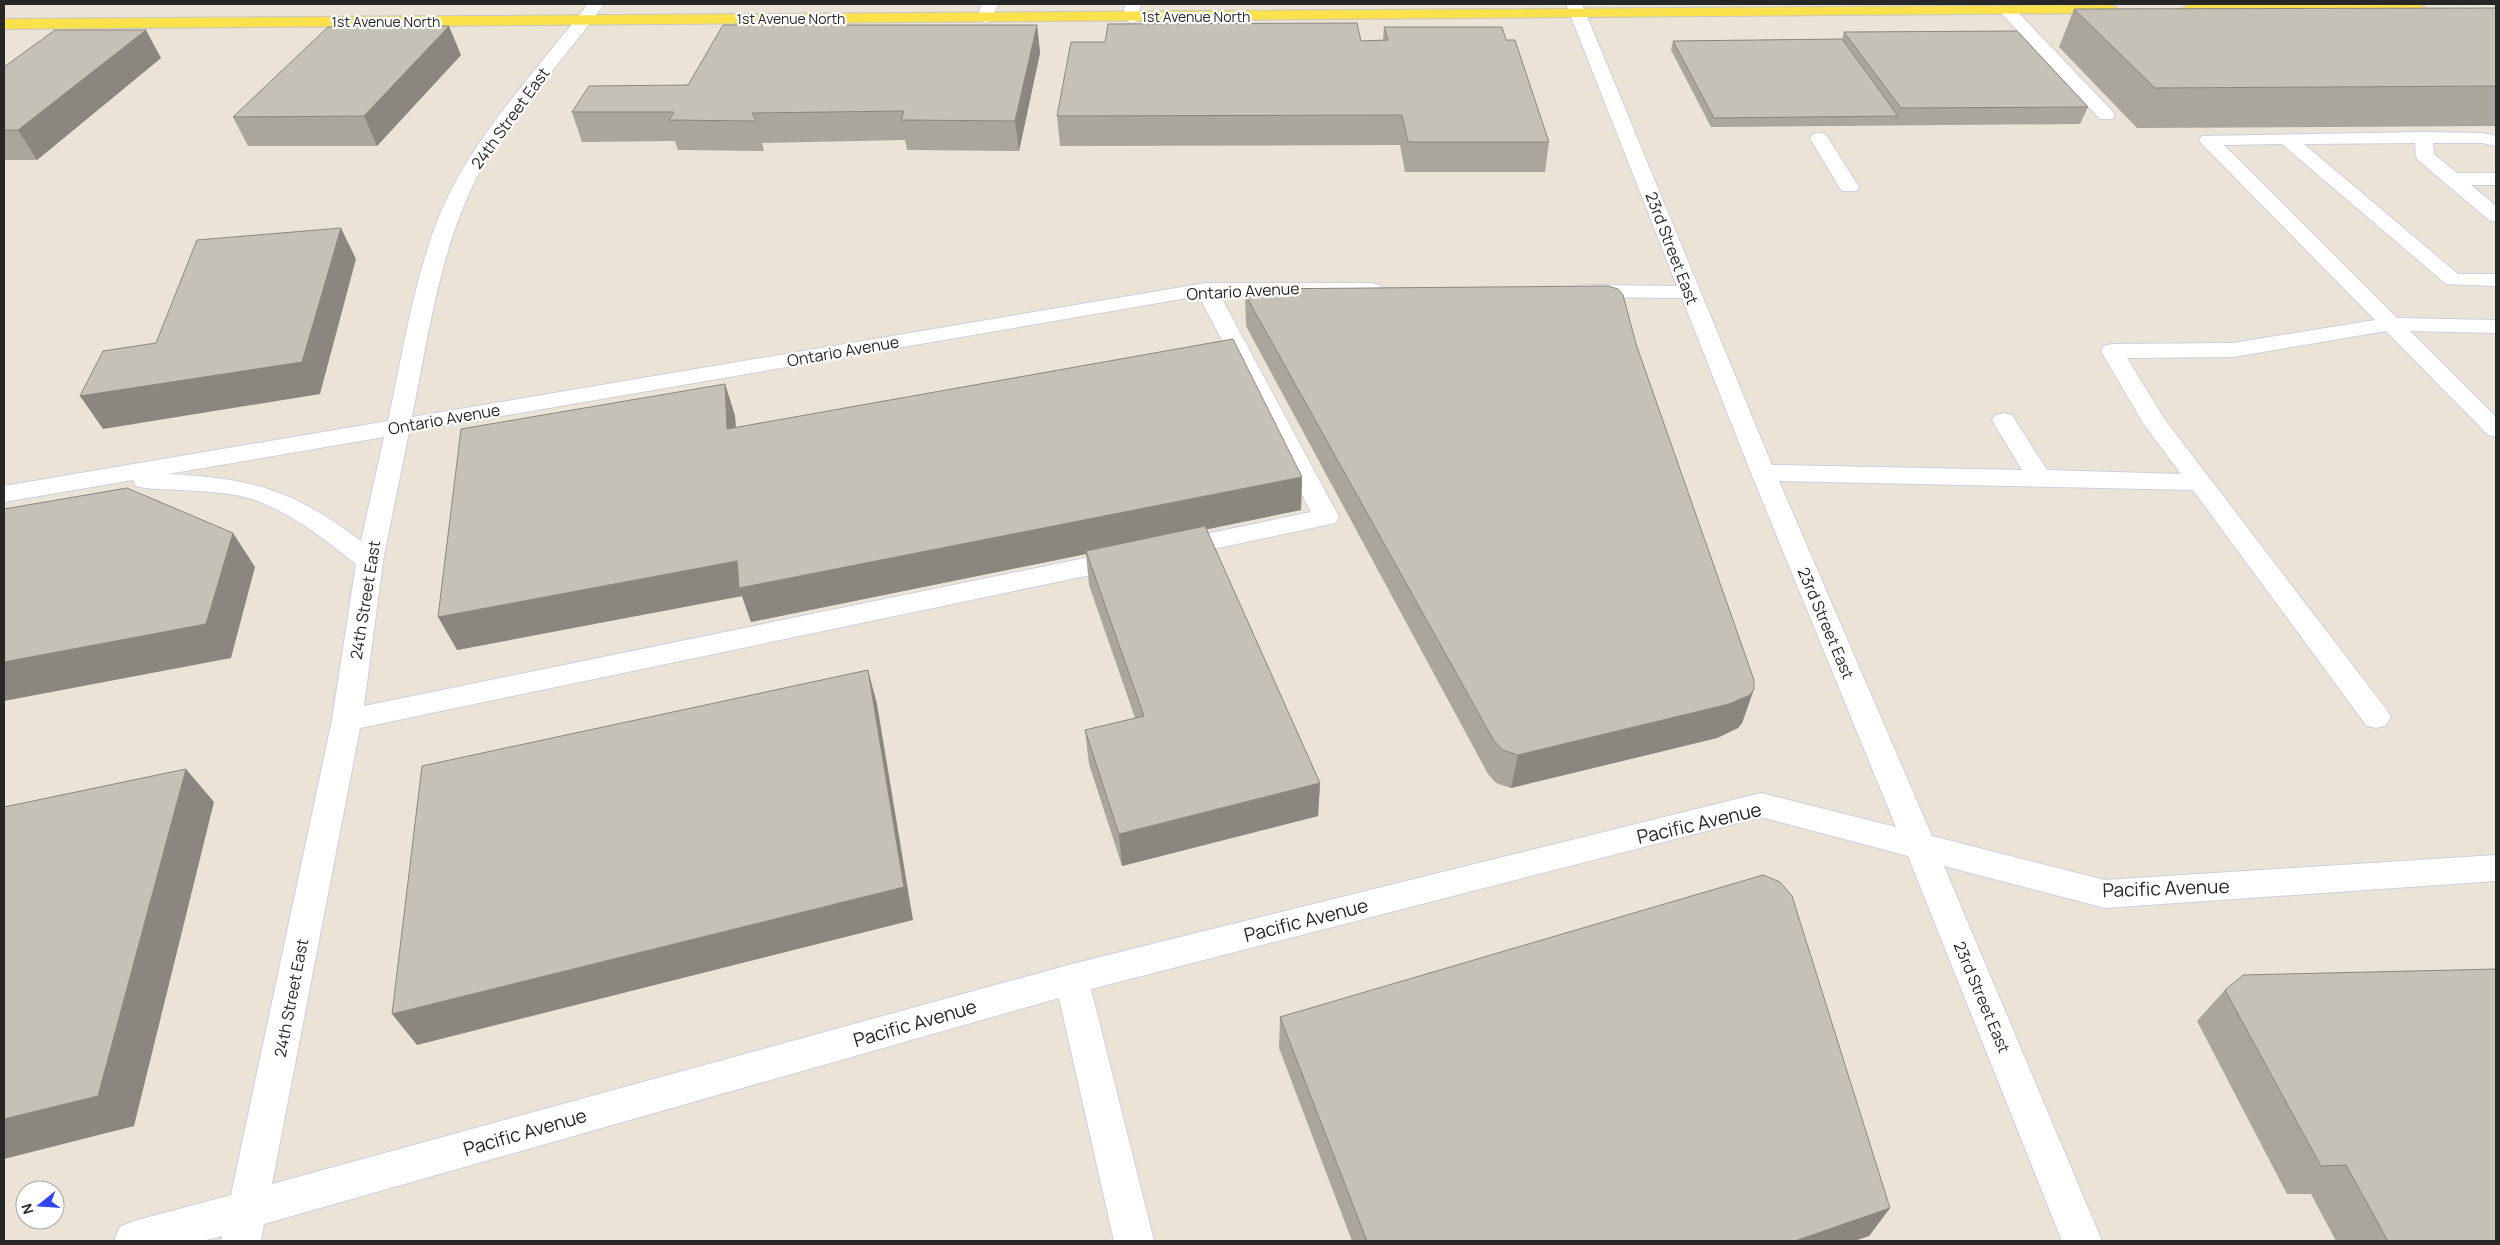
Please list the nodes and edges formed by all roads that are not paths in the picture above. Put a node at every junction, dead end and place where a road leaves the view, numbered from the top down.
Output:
1 (596, 4) edge
2 (2284, 6) edge
3 (2429, 8) edge
4 (1576, 9) edge
5 (2177, 9) edge
6 (2128, 10) edge
7 (988, 11) edge
8 (1132, 11) edge
9 (2008, 11) junction
10 (584, 20) junction
11 (4, 24) edge
12 (2106, 115) dead end
13 (2424, 137) junction
14 (2492, 137) edge
15 (1819, 138) dead end
16 (2288, 140) junction
17 (2453, 179) junction
18 (2496, 179) edge
19 (1849, 187) dead end
20 (2496, 216) edge
21 (2496, 280) edge
22 (1206, 289) junction
23 (1388, 289) edge
24 (1566, 291) edge
25 (1689, 292) junction
26 (2391, 324) junction
27 (2496, 326) edge
28 (2486, 408) edge
29 (2004, 420) dead end
30 (398, 427) junction
31 (2496, 430) edge
32 (1763, 473) junction
33 (106, 476) junction
34 (2039, 478) junction
35 (2200, 482) junction
36 (4, 494) edge
37 (370, 561) junction
38 (2376, 717) dead end
39 (347, 720) junction
40 (1918, 845) junction
41 (2496, 868) edge
42 (1072, 979) junction
43 (245, 1225) edge
44 (134, 1241) edge
45 (1134, 1241) edge
46 (2082, 1241) edge

1 - 10 street, 24th Street East
2 - 3 main road
2 - 5 main road
4 - 8 main road, 1st Avenue North
4 - 9 main road, 1st Avenue North
4 - 25 street, 23rd Street East
6 - 9 main road, 1st Avenue North
7 - 8 main road, 1st Avenue North
7 - 10 main road, 1st Avenue North
9 - 12 street
10 - 11 main road, 1st Avenue North
10 - 30 street, 24th Street East
13 - 14 street
13 - 16 street
13 - 17 street
15 - 19 street
16 - 21 street
16 - 26 street
17 - 18 street
17 - 20 street
22 - 23 street, Ontario Avenue
22 - 30 street, Ontario Avenue
22 - 39 street
24 - 25 street
25 - 32 street, 23rd Street East
26 - 27 street
26 - 28 street
26 - 35 street
28 - 31 street
29 - 34 street
30 - 33 street, Ontario Avenue
30 - 37 street, 24th Street East
32 - 34 street
32 - 40 street, 23rd Street East
33 - 36 street, Ontario Avenue
33 - 37 street
34 - 35 street
35 - 38 street
37 - 39 street, 24th Street East
39 - 43 street, 24th Street East
40 - 41 street, Pacific Avenue
40 - 42 street, Pacific Avenue
40 - 46 street, 23rd Street East
42 - 43 street, Pacific Avenue
42 - 45 street
43 - 44 street, Pacific Avenue

